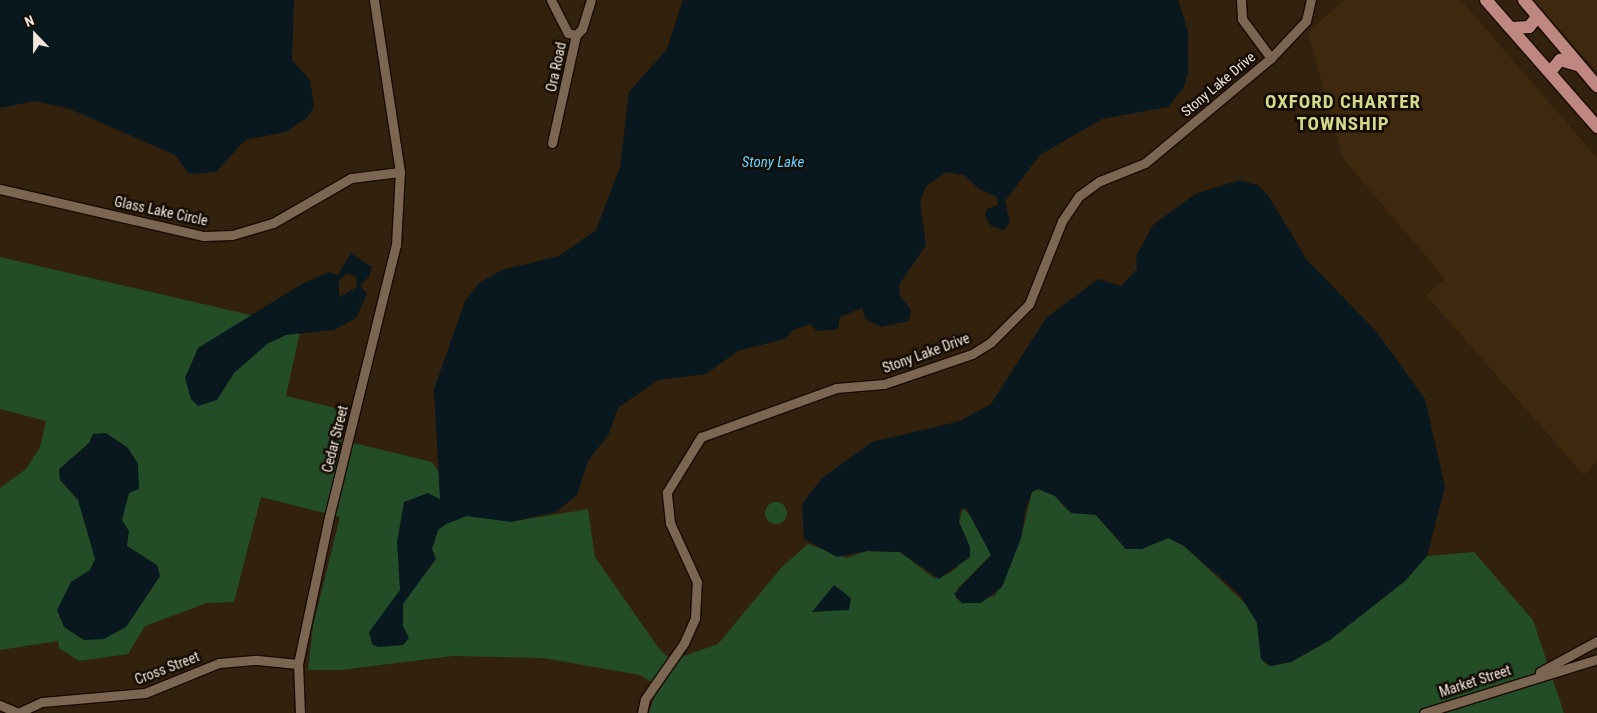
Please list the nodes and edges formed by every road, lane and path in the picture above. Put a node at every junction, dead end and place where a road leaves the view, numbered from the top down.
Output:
1 (374, 0) edge
2 (551, 0) edge
3 (591, 0) edge
4 (1241, 0) edge
5 (1311, 0) edge
6 (1486, 0) edge
7 (1524, 0) edge
8 (1538, 16) junction
9 (1512, 28) junction
10 (576, 35) junction
11 (1271, 58) junction
12 (1582, 68) junction
13 (1550, 72) junction
14 (1597, 86) edge
15 (1597, 127) edge
16 (552, 143) dead end
17 (400, 172) junction
18 (0, 188) edge
19 (1597, 641) edge
20 (1597, 659) edge
21 (298, 664) junction
22 (1534, 676) junction
23 (0, 706) edge
24 (18, 713) edge
25 (300, 713) edge
26 (642, 713) edge
27 (1424, 713) edge

1 - 17 street
2 - 10 street
3 - 10 street, Ora Road
4 - 11 street
5 - 11 street, Stony Lake Drive
6 - 9 main road
7 - 8 main road
8 - 9 main road
8 - 12 main road
9 - 13 main road
10 - 16 street, Ora Road
11 - 26 street, Stony Lake Drive
12 - 13 main road
12 - 14 main road
13 - 15 main road
17 - 18 street, Glass Lake Circle
17 - 21 street, Cedar Street
19 - 22 street, Market Street
20 - 22 street, Market Street
21 - 24 street, Cross Street
21 - 25 street, Cedar Street
22 - 27 street, Market Street
23 - 24 street

